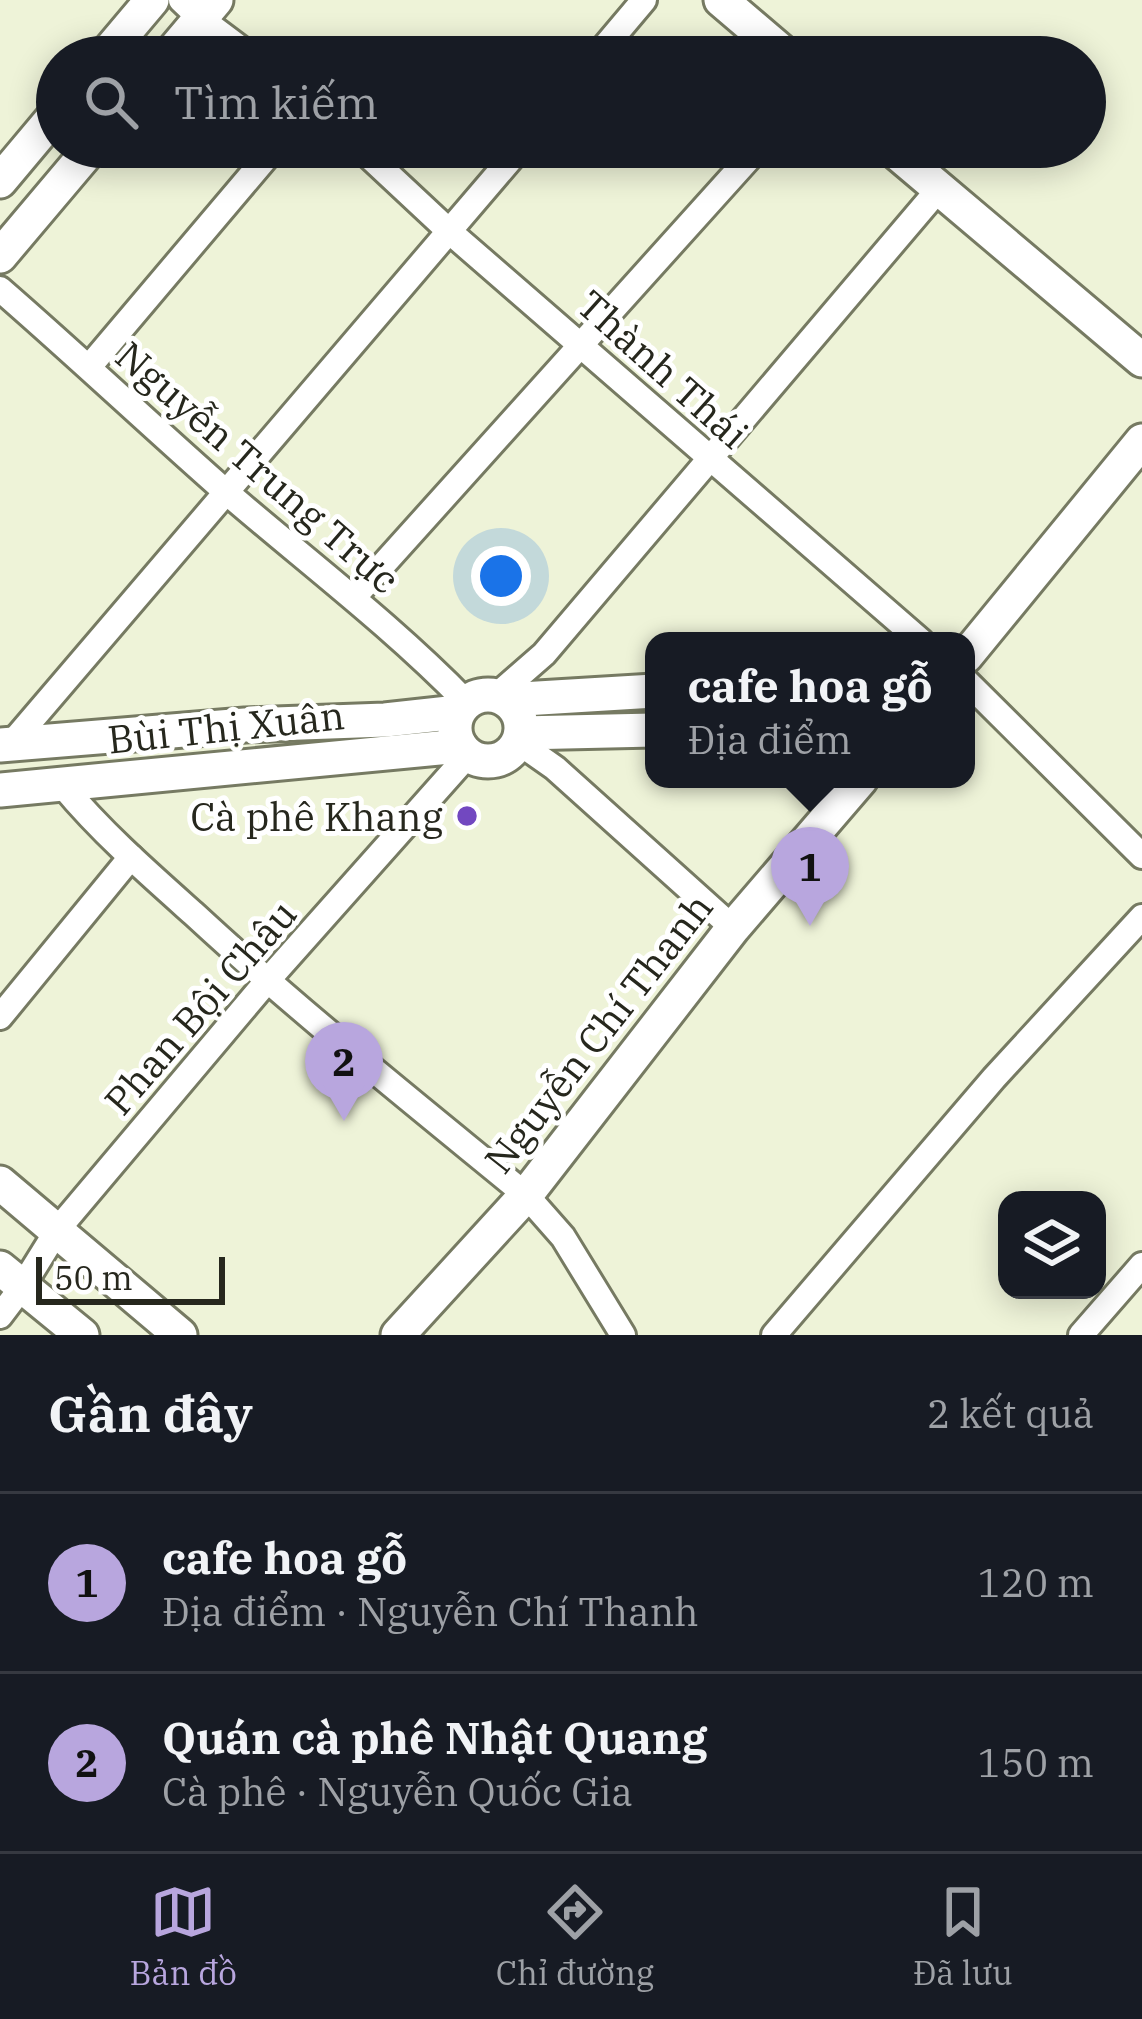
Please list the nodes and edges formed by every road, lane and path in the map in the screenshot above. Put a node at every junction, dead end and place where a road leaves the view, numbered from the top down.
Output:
1 (152, 0) edge
2 (644, 0) edge
3 (721, 0) edge
4 (199, 6) edge
5 (122, 36) edge
6 (181, 36) edge
7 (230, 36) edge
8 (614, 36) edge
9 (763, 36) edge
10 (36, 138) edge
11 (74, 168) edge
12 (257, 168) edge
13 (381, 168) edge
14 (503, 168) edge
15 (740, 168) edge
16 (913, 168) edge
17 (0, 182) edge
18 (938, 190) junction
19 (450, 232) junction
20 (0, 256) edge
21 (0, 290) edge
22 (583, 345) junction
23 (1142, 360) edge
24 (89, 367) junction
25 (1142, 441) edge
26 (709, 459) junction
27 (226, 492) junction
28 (354, 597) junction
29 (911, 632) edge
30 (975, 645) edge
31 (975, 690) edge
32 (645, 692) edge
33 (476, 718) junction
34 (645, 730) edge
35 (519, 737) junction
36 (6, 745) edge
37 (63, 786) junction
38 (853, 788) edge
39 (0, 790) edge
40 (1142, 856) edge
41 (131, 857) junction
42 (1142, 917) edge
43 (733, 928) junction
44 (267, 981) junction
45 (0, 1017) edge
46 (0, 1183) edge
47 (526, 1195) junction
48 (58, 1229) junction
49 (1142, 1265) edge
50 (11, 1278) edge
51 (0, 1316) edge
52 (82, 1335) edge
53 (180, 1335) edge
54 (398, 1335) edge
55 (623, 1335) edge
56 (774, 1335) edge
57 (1081, 1335) edge

1 - 5 street
2 - 8 street
3 - 9 street
4 - 6 street
4 - 7 street
10 - 17 street
11 - 20 street
12 - 24 street
13 - 19 street, Thành Thái
14 - 19 street
15 - 22 street
16 - 18 street
18 - 23 street
18 - 26 street, Phan Bội Châu
19 - 22 street, Thành Thái
19 - 27 street
21 - 24 street, Nguyễn Trung Trực
22 - 26 street, Thành Thái
22 - 28 street
24 - 27 street, Nguyễn Trung Trực
25 - 30 street
26 - 29 street, Thành Thái
26 - 33 street, Phan Bội Châu
27 - 28 street, Nguyễn Trung Trực
27 - 36 street
28 - 33 street, Nguyễn Trung Trực
31 - 40 street
32 - 33 street, Bùi Thị Xuân
33 - 35 street
33 - 35 street
33 - 36 street, Bùi Thị Xuân
33 - 37 street, Bùi Thị Xuân
33 - 44 street, Phan Bội Châu
34 - 35 street
35 - 43 street
37 - 39 street, Bùi Thị Xuân
37 - 41 street
38 - 43 street, Nguyễn Chí Thanh
41 - 44 street
41 - 45 street
42 - 56 street
43 - 47 street, Nguyễn Chí Thanh
44 - 47 street
44 - 48 street, Phan Bội Châu
46 - 48 street
47 - 54 street, Nguyễn Chí Thanh
47 - 55 street
48 - 50 street, Phan Bội Châu
48 - 53 street
49 - 57 street
50 - 51 street, Phan Bội Châu
50 - 52 street

